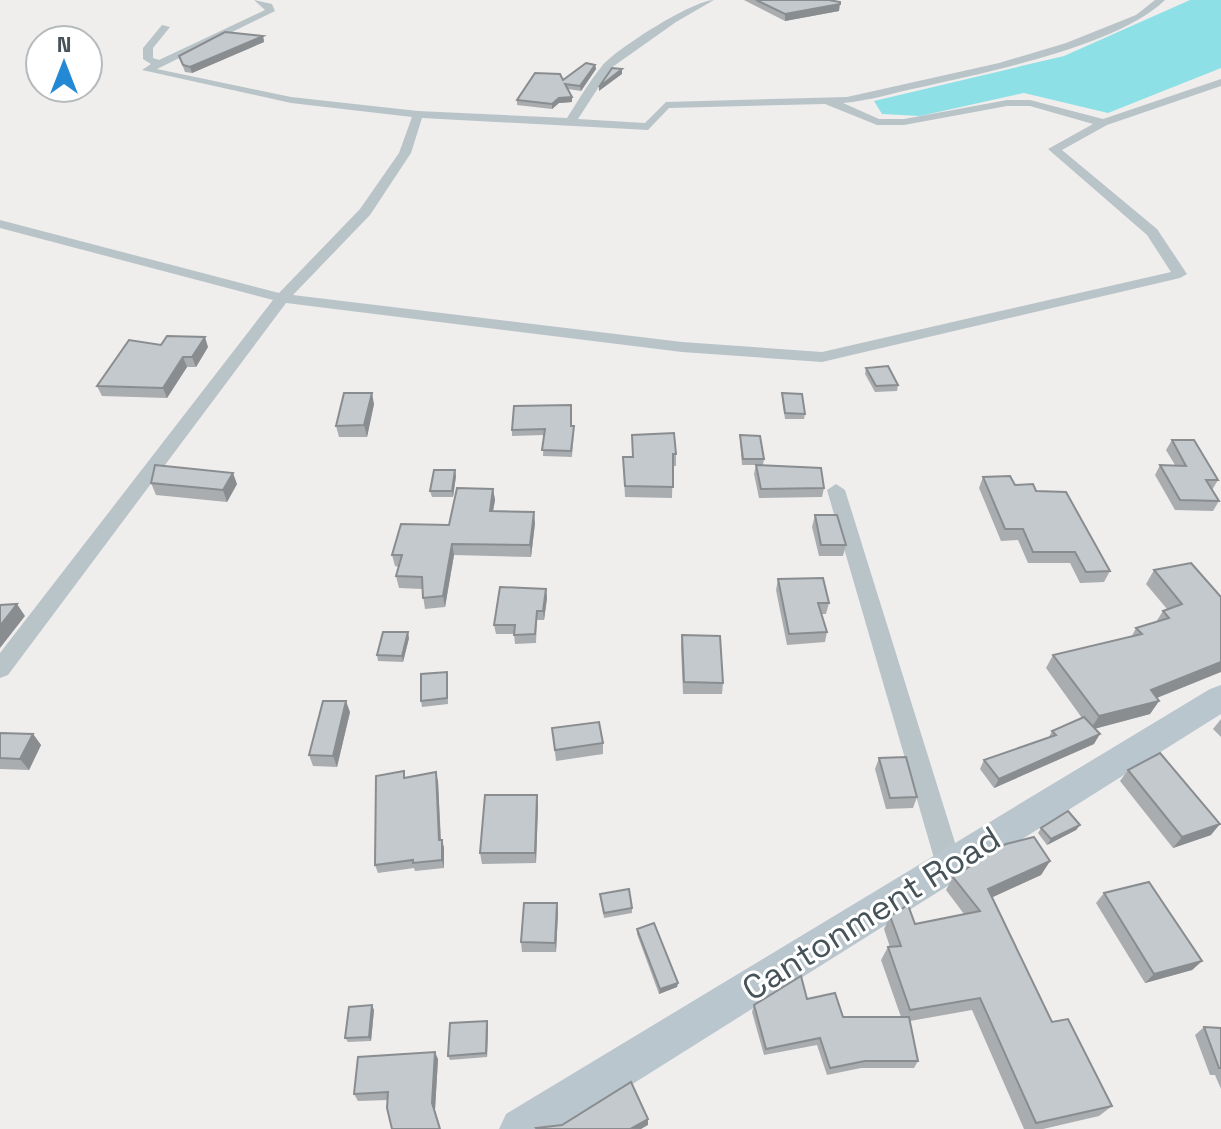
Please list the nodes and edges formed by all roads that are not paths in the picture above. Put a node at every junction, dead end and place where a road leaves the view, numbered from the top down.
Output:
1 (258, 0) edge
2 (710, 0) edge
3 (1161, 0) edge
4 (165, 27) dead end
5 (159, 64) junction
6 (1221, 82) edge
7 (826, 100) junction
8 (418, 114) junction
9 (570, 122) junction
10 (1103, 123) junction
11 (0, 224) edge
12 (282, 298) junction
13 (836, 490) dead end
14 (0, 669) edge
15 (1221, 698) edge
16 (949, 865) junction
17 (521, 1129) edge

1 - 5 street
2 - 9 street
3 - 7 street
4 - 5 street
5 - 8 street
6 - 10 street
7 - 9 street
7 - 10 street
8 - 9 street
8 - 12 street
10 - 12 street
11 - 12 street
12 - 14 street
13 - 16 street
15 - 16 street, Cantonment Road
16 - 17 street, Cantonment Road

